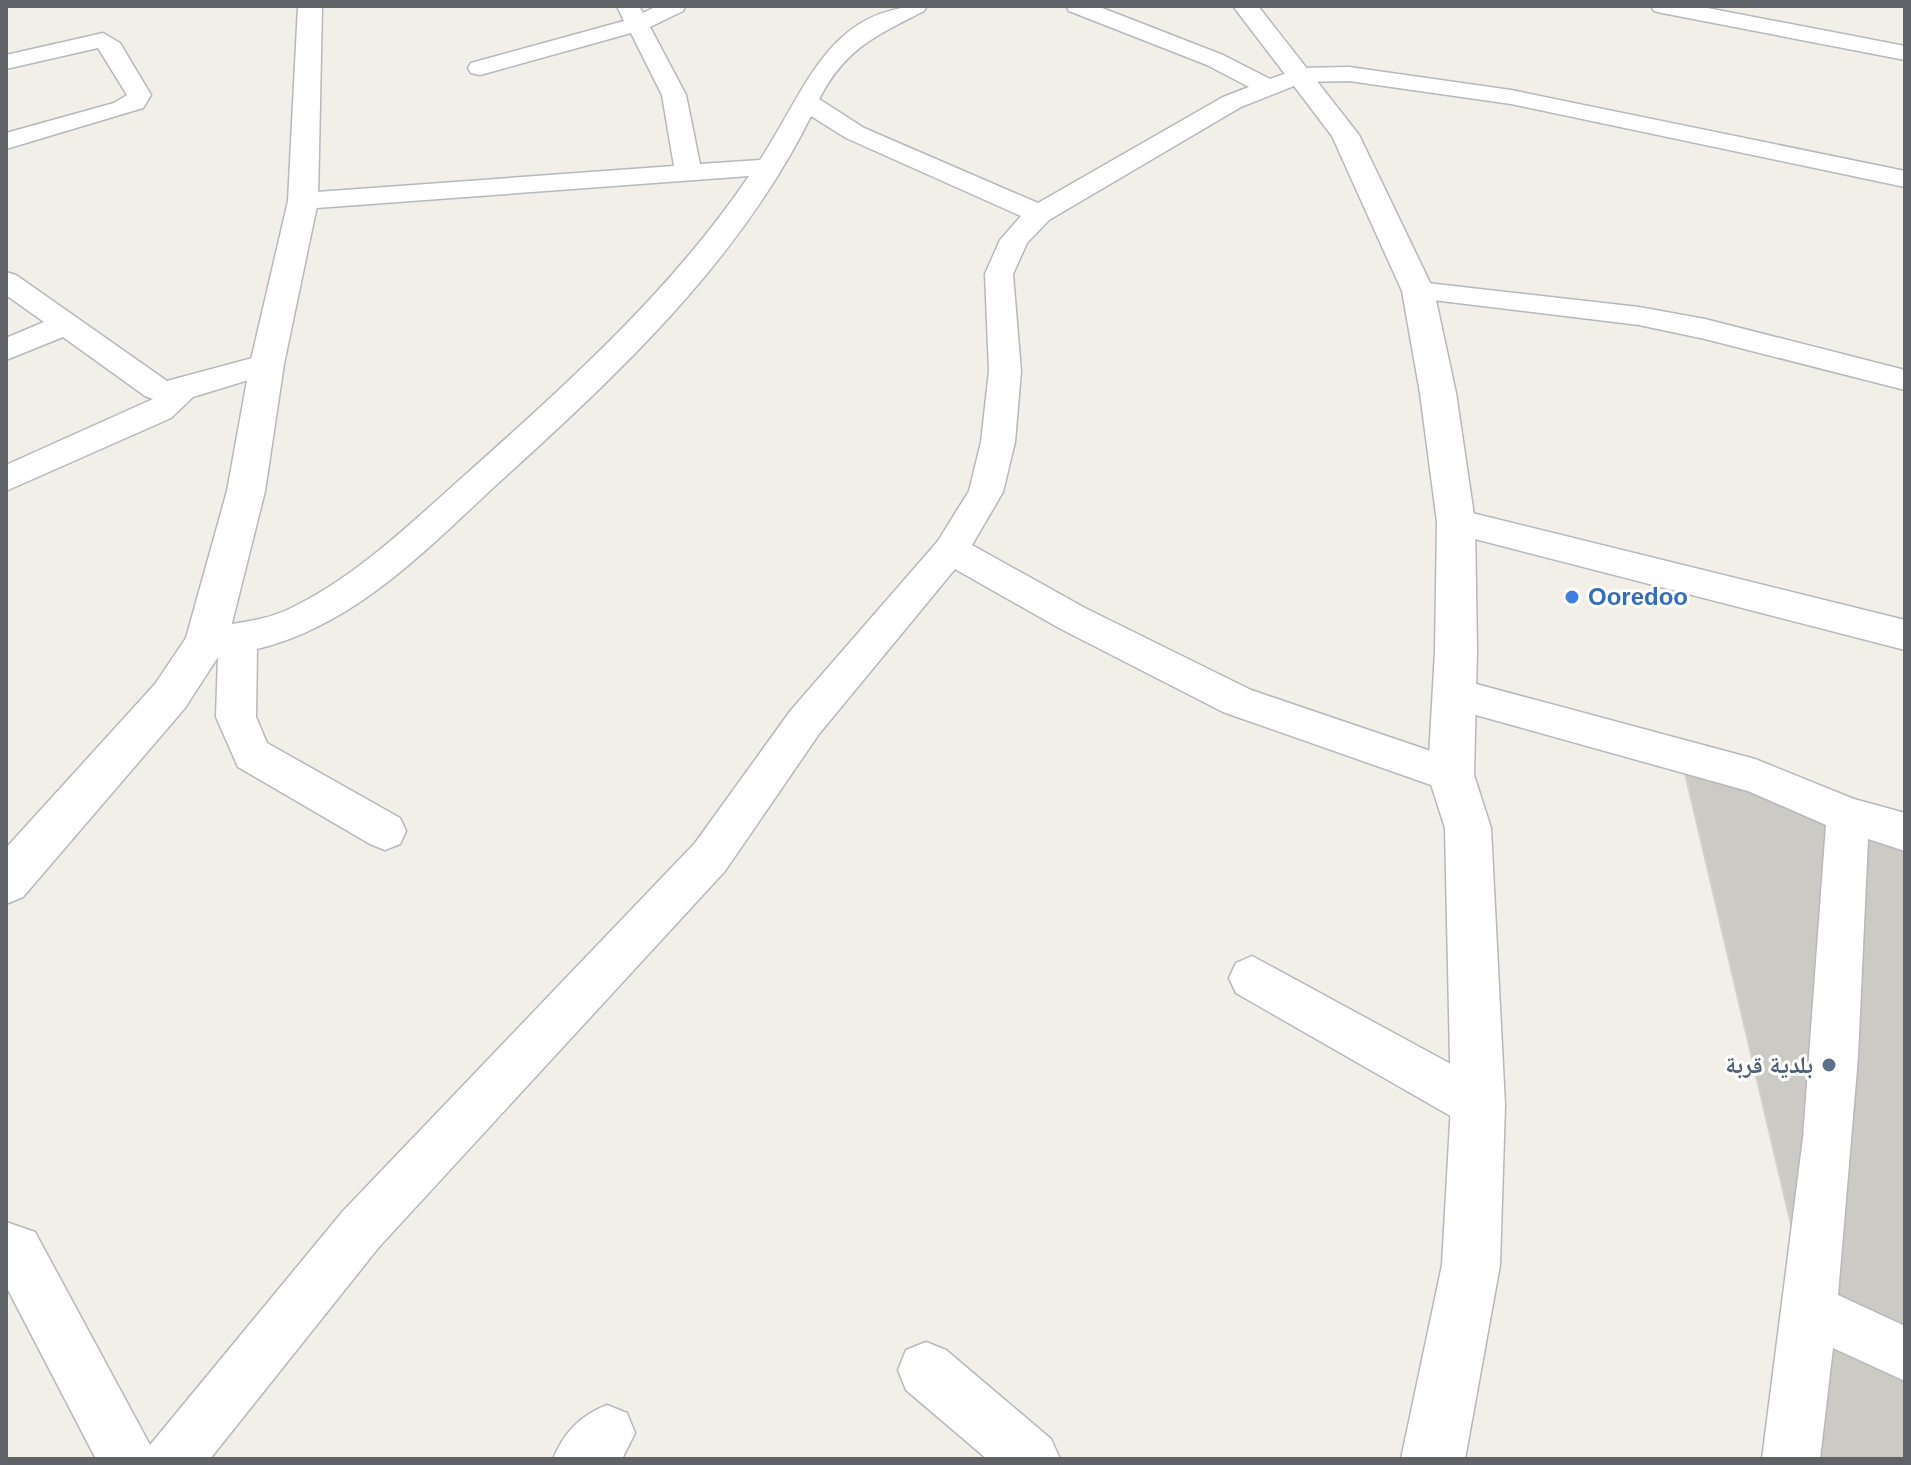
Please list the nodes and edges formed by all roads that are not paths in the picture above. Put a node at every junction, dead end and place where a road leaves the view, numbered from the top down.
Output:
1 (310, 6) edge
2 (675, 6) edge
3 (916, 6) edge
4 (1077, 6) edge
5 (1245, 6) edge
6 (1662, 6) edge
7 (634, 15) edge
8 (1905, 53) edge
9 (6, 62) edge
10 (480, 68) dead end
11 (1284, 81) junction
12 (807, 102) junction
13 (855, 133) junction
14 (6, 141) edge
15 (776, 155) junction
16 (689, 173) junction
17 (1905, 179) edge
18 (303, 201) junction
19 (1039, 214) junction
20 (6, 281) edge
21 (1418, 291) junction
22 (64, 325) junction
23 (6, 350) edge
24 (267, 364) junction
25 (1905, 380) edge
26 (182, 390) junction
27 (6, 479) edge
28 (1456, 522) junction
29 (951, 550) junction
30 (1905, 635) edge
31 (222, 641) junction
32 (1454, 694) junction
33 (1451, 775) junction
34 (1848, 815) junction
35 (385, 831) dead end
36 (1905, 832) edge
37 (6, 882) edge
38 (1252, 978) dead end
39 (1478, 1105) junction
40 (6, 1248) edge
41 (1811, 1310) junction
42 (1905, 1354) edge
43 (926, 1370) dead end
44 (127, 1459) edge
45 (173, 1459) edge
46 (1031, 1459) edge
47 (1433, 1459) edge
48 (1791, 1459) edge

1 - 18 street
2 - 7 street
3 - 12 street
4 - 11 street
5 - 11 street
6 - 8 street
7 - 10 street
7 - 16 street
9 - 14 street
11 - 17 street
11 - 19 street
11 - 21 street
12 - 13 street
12 - 15 street
13 - 15 street
13 - 19 street
15 - 16 street
15 - 31 street
16 - 18 street
18 - 24 street
19 - 29 street
20 - 22 street
21 - 25 street
21 - 28 street
22 - 23 street
22 - 26 street
24 - 26 street
24 - 31 street
26 - 27 street
28 - 30 street
28 - 32 street
29 - 33 street
29 - 45 street
31 - 35 street
31 - 37 street
32 - 33 street
32 - 34 street
33 - 39 street
34 - 36 street
34 - 41 street
38 - 39 street
39 - 47 street
40 - 44 street
41 - 42 street
41 - 48 street
43 - 46 street

